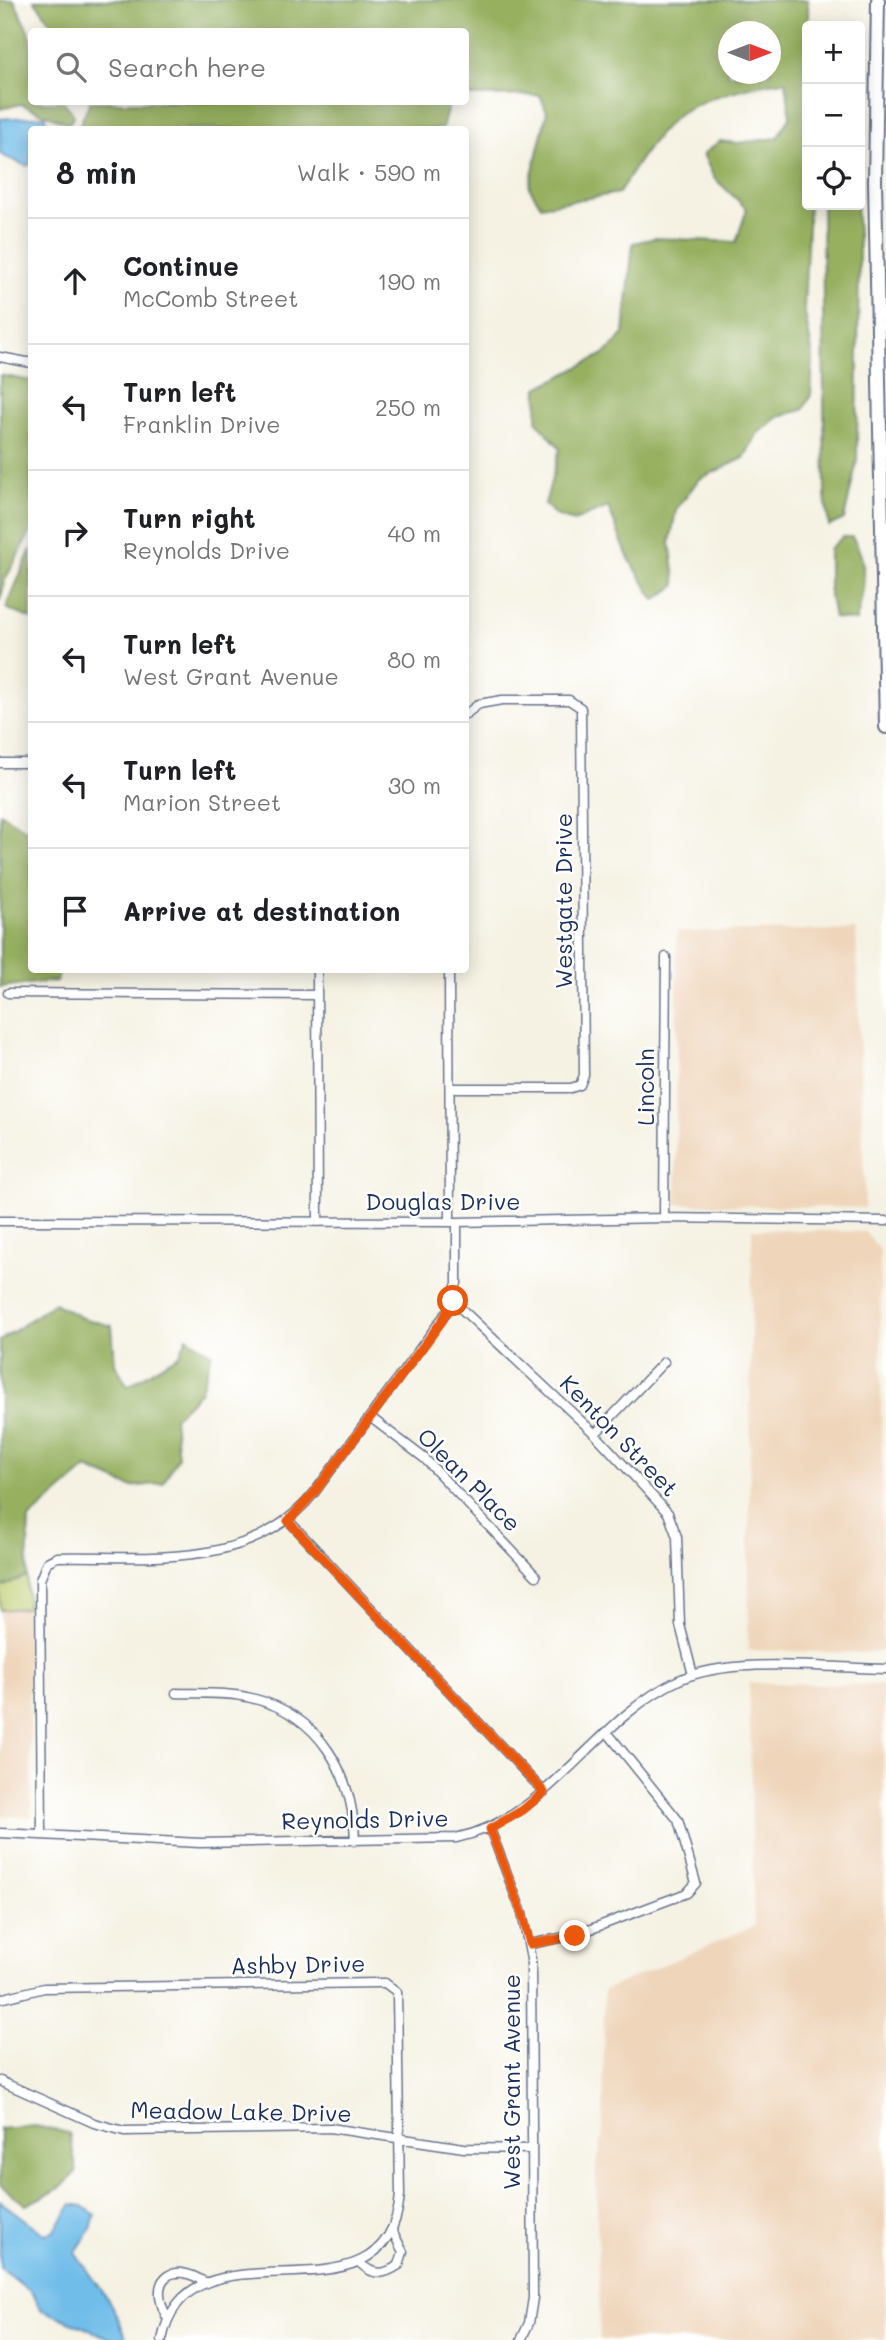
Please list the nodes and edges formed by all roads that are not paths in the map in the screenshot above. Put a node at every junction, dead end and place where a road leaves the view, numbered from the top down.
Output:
1 (878, 0) edge
2 (0, 357) edge
3 (28, 362) edge
4 (469, 712) edge
5 (886, 727) edge
6 (0, 763) edge
7 (28, 763) edge
8 (666, 957) dead end
9 (317, 973) edge
10 (449, 973) edge
11 (8, 993) dead end
12 (317, 995) junction
13 (450, 1088) junction
14 (664, 1218) junction
15 (886, 1220) edge
16 (0, 1221) edge
17 (318, 1222) junction
18 (454, 1222) junction
19 (453, 1301) junction
20 (664, 1362) dead end
21 (370, 1417) junction
22 (595, 1434) junction
23 (288, 1521) junction
24 (536, 1576) dead end
25 (886, 1669) edge
26 (693, 1675) junction
27 (176, 1693) dead end
28 (607, 1732) junction
29 (544, 1792) junction
30 (490, 1829) junction
31 (0, 1833) edge
32 (42, 1835) junction
33 (355, 1841) junction
34 (530, 1944) junction
35 (0, 1999) edge
36 (0, 2081) edge
37 (400, 2138) junction
38 (532, 2149) junction
39 (392, 2230) junction
40 (360, 2264) junction
41 (206, 2283) junction
42 (168, 2319) junction
43 (162, 2340) edge
44 (521, 2340) edge

1 - 5 main road
2 - 3 street
4 - 13 street, Westgate Drive
6 - 7 street
8 - 14 street, Lincoln
9 - 12 street
10 - 13 street
11 - 12 street
12 - 17 street
13 - 18 street
14 - 15 street, Douglas Drive
14 - 18 street, Douglas Drive
16 - 17 street, Douglas Drive
17 - 18 street, Douglas Drive
18 - 19 street
19 - 21 street
19 - 22 street, Kenton Street
20 - 22 street
21 - 23 street
21 - 24 street, Olean Place
22 - 26 street, Kenton Street
23 - 29 street
23 - 32 street
25 - 26 street, Reynolds Drive
26 - 28 street, Reynolds Drive
27 - 33 street
28 - 29 street, Reynolds Drive
28 - 34 street
29 - 30 street, Reynolds Drive
30 - 33 street, Reynolds Drive
30 - 34 street, West Grant Avenue
31 - 32 street, Reynolds Drive
32 - 33 street, Reynolds Drive
34 - 38 street, West Grant Avenue
35 - 37 street, Ashby Drive
36 - 37 street, Meadow Lake Drive
37 - 38 street, Meadow Lake Drive
37 - 39 street, Ashby Drive
38 - 44 street, West Grant Avenue
39 - 40 street, Ashby Drive
39 - 40 street, Ashby Drive
40 - 41 street, Ashby Drive
41 - 42 street, Ashby Drive
41 - 42 street
42 - 43 street, Ashby Drive

